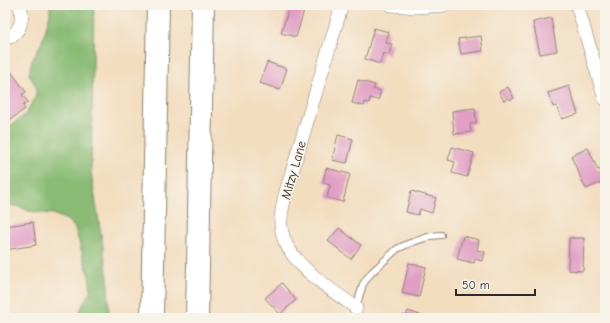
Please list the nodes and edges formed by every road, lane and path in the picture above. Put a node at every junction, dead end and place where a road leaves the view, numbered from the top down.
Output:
1 (20, 5) edge
2 (158, 5) edge
3 (203, 5) edge
4 (216, 5) edge
5 (342, 5) edge
6 (391, 5) edge
7 (445, 5) edge
8 (577, 5) edge
9 (5, 39) edge
10 (605, 98) edge
11 (441, 235) dead end
12 (198, 275) junction
13 (356, 308) joint
14 (152, 318) edge
15 (197, 318) edge

1 - 9 street
2 - 14 highway
3 - 12 highway
4 - 12 highway
5 - 13 street, Mitzy Lane
6 - 7 street
8 - 10 street
11 - 13 lane
12 - 15 highway

